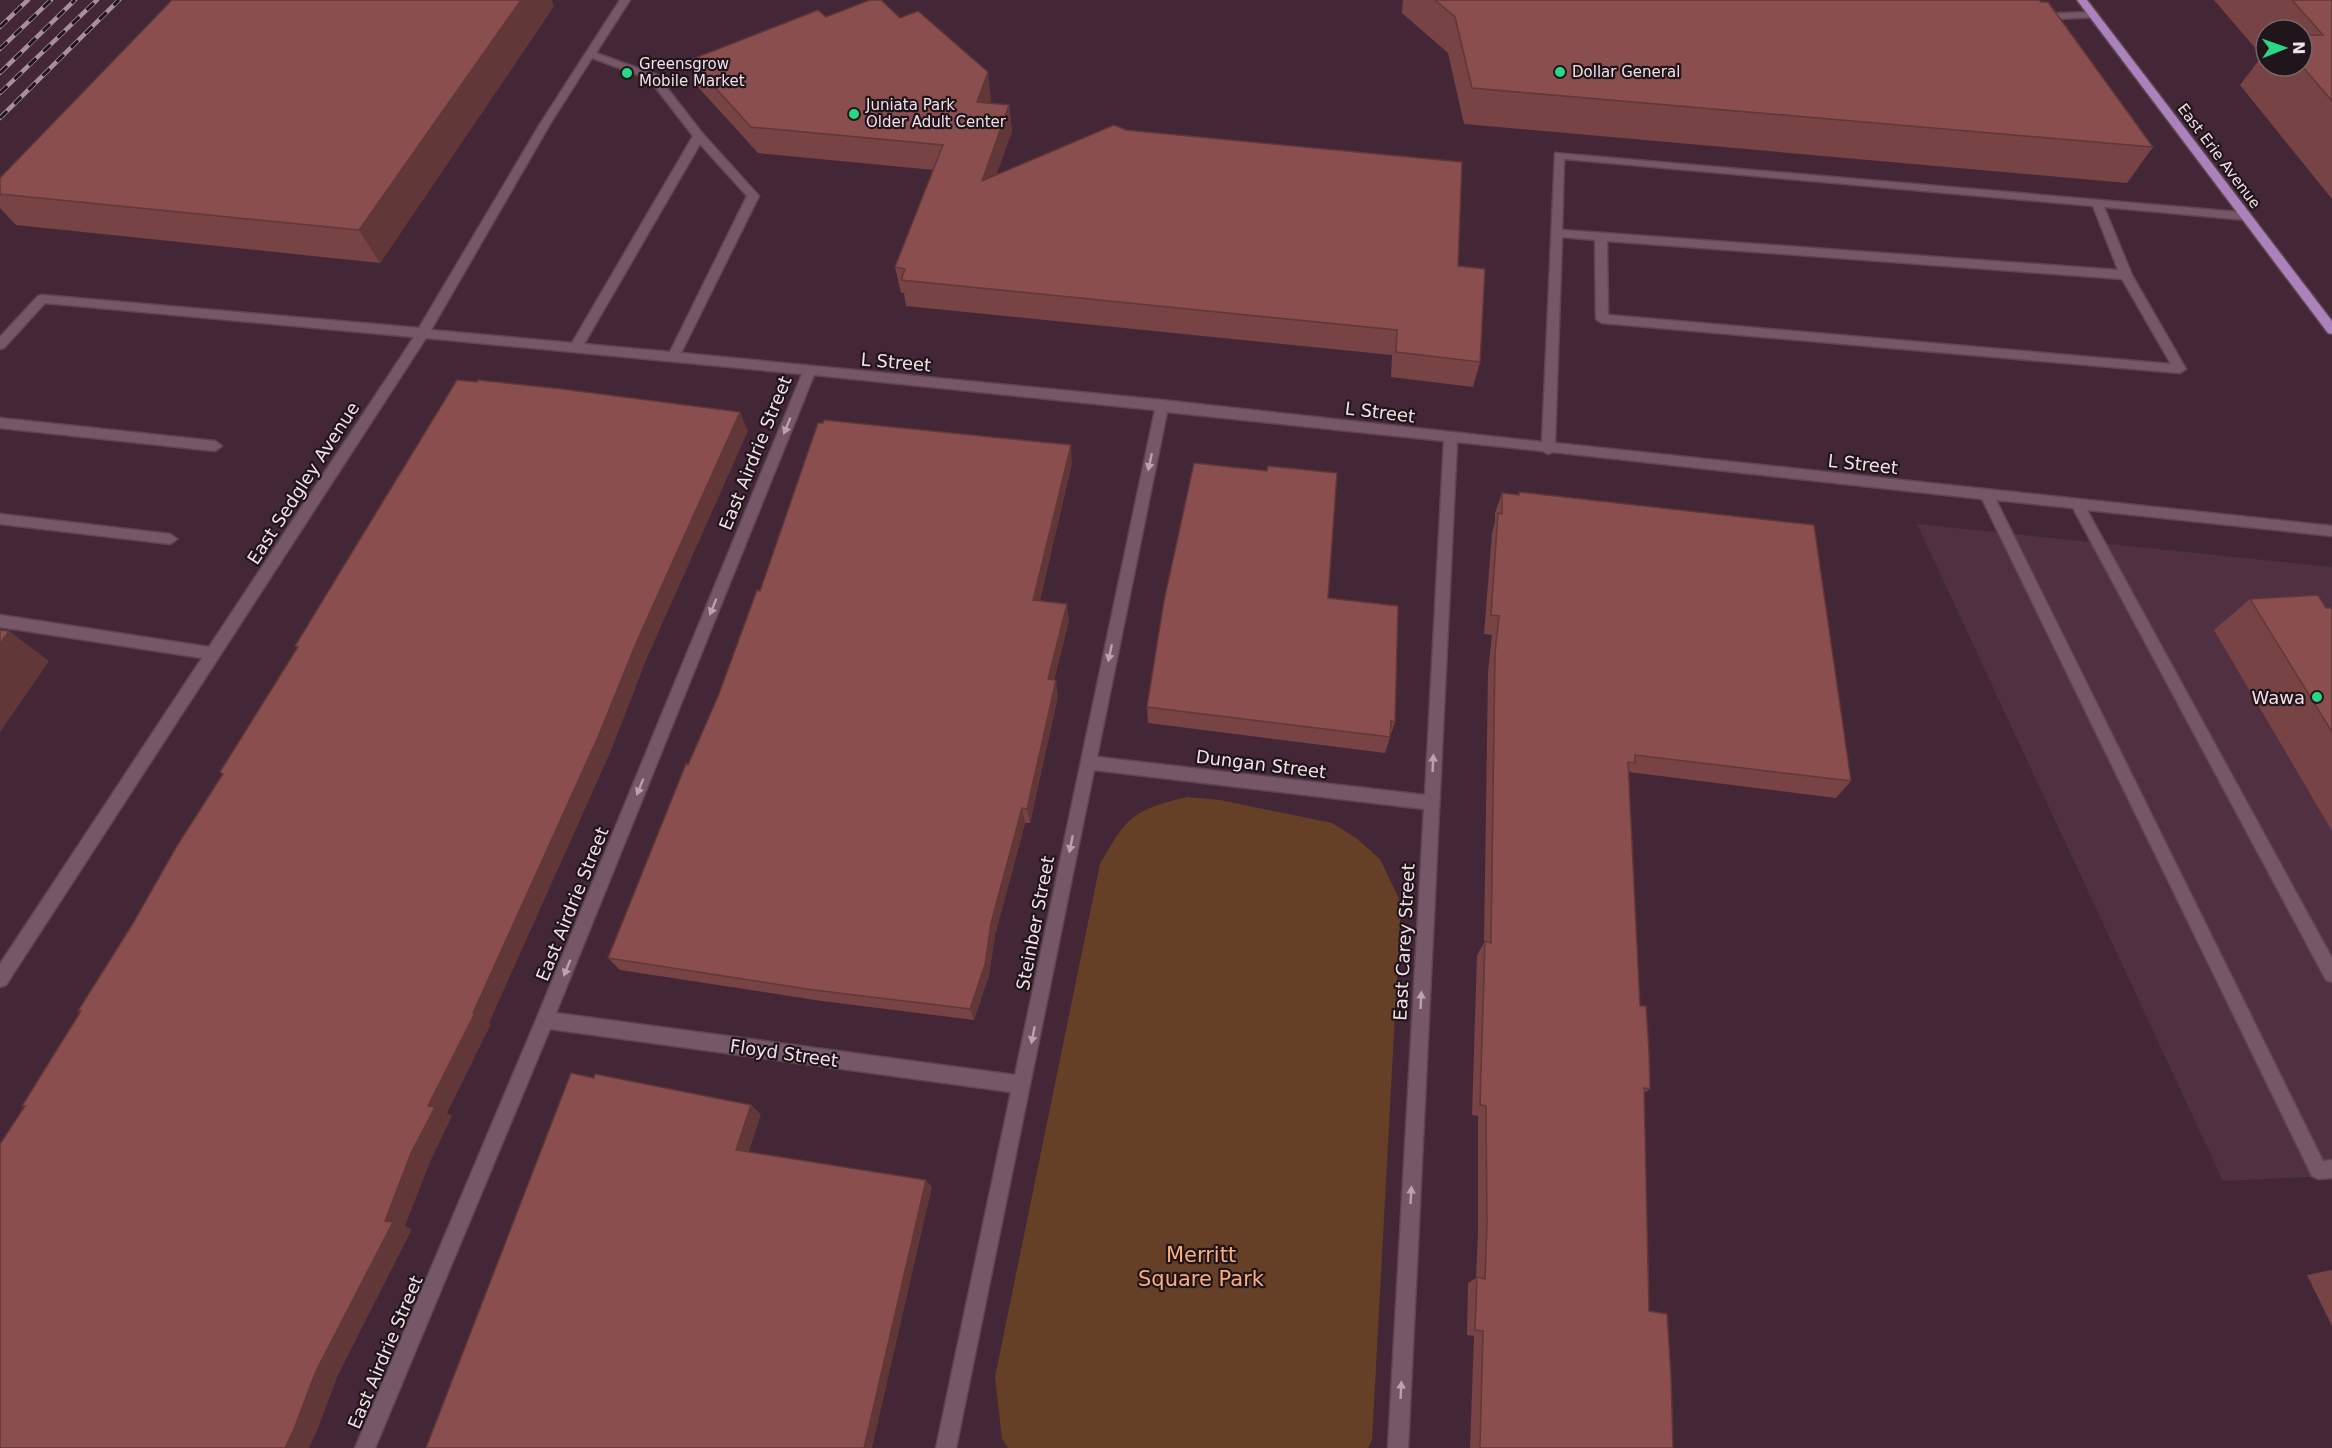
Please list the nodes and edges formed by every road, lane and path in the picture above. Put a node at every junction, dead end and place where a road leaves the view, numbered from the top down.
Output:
1 (625, 0) edge
2 (2082, 0) edge
3 (2093, 15) junction
4 (2024, 17) edge
5 (590, 54) junction
6 (699, 136) junction
7 (2097, 203) junction
8 (2246, 216) junction
9 (1556, 233) junction
10 (1601, 236) junction
11 (2126, 275) junction
12 (2332, 330) edge
13 (423, 332) junction
14 (0, 345) edge
15 (576, 347) junction
16 (673, 358) junction
17 (809, 372) junction
18 (1162, 405) junction
19 (0, 423) edge
20 (1451, 439) junction
21 (214, 446) dead end
22 (1548, 449) junction
23 (1987, 495) junction
24 (2077, 504) junction
25 (0, 519) edge
26 (2332, 531) edge
27 (170, 538) dead end
28 (0, 621) edge
29 (213, 654) junction
30 (1087, 763) junction
31 (1431, 803) junction
32 (2332, 974) edge
33 (0, 979) edge
34 (545, 1020) junction
35 (1023, 1085) junction
36 (2332, 1169) edge
37 (365, 1448) edge
38 (946, 1448) edge
39 (1398, 1448) edge

1 - 5 street, East Sedgley Avenue
2 - 3 main road, East Erie Avenue
3 - 4 street
3 - 8 main road, East Erie Avenue
5 - 6 street
5 - 13 street, East Sedgley Avenue
6 - 15 street
6 - 16 street
7 - 8 street
7 - 9 street
7 - 11 street
8 - 12 main road, East Erie Avenue
9 - 10 street
9 - 22 street
10 - 11 street
10 - 11 street
13 - 14 street, L Street
13 - 15 street, L Street
13 - 29 street, East Sedgley Avenue
15 - 16 street, L Street
16 - 17 street, L Street
17 - 18 street, L Street
17 -> 34 street, East Airdrie Street
18 - 20 street, L Street
18 -> 30 street, Steinber Street
19 - 21 street
20 - 22 street, L Street
31 -> 20 street, East Carey Street
22 - 23 street, L Street
23 - 24 street, L Street
23 - 36 street
24 - 26 street, L Street
24 - 32 street
25 - 27 street
28 - 29 street
29 - 33 street, East Sedgley Avenue
30 - 31 street, Dungan Street
30 -> 35 street, Steinber Street
39 -> 31 street, East Carey Street
34 - 35 street, Floyd Street
34 - 37 street, East Airdrie Street
35 - 38 street, Steinber Street

